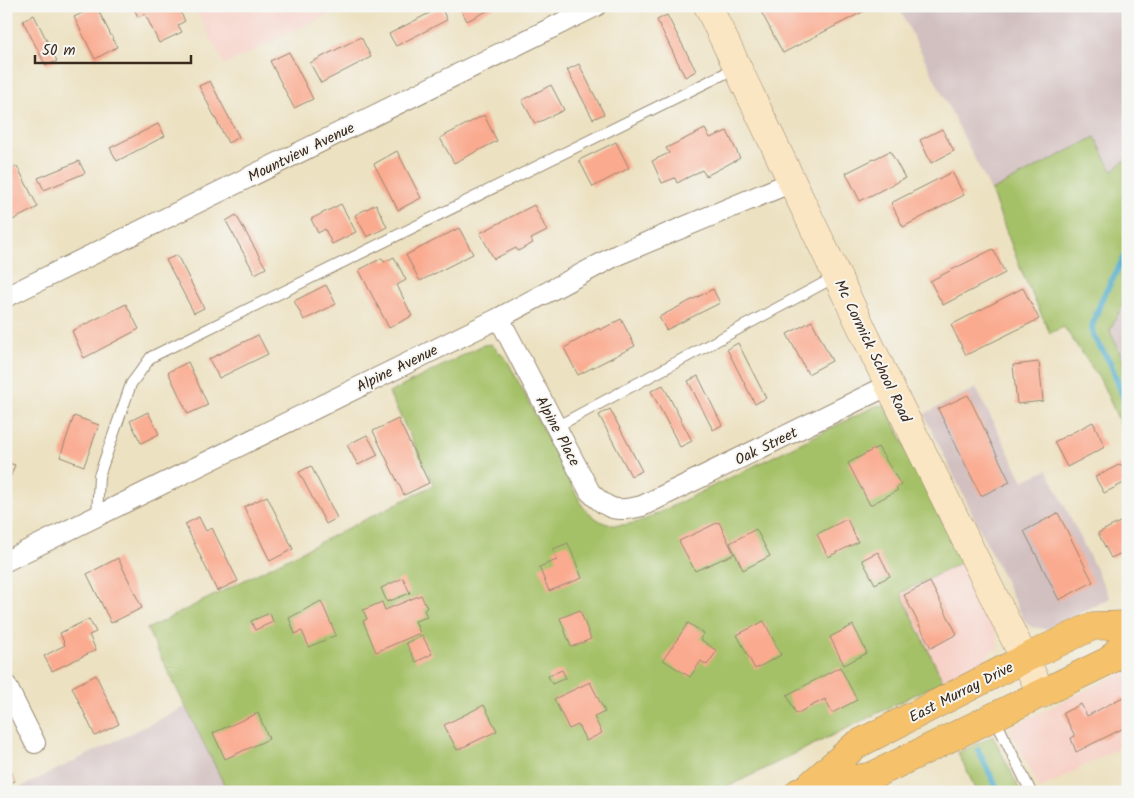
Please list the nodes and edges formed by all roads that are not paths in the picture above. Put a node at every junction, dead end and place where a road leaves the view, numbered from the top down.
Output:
1 (596, 6) edge
2 (708, 6) edge
3 (737, 67) junction
4 (792, 182) junction
5 (837, 276) junction
6 (6, 297) edge
7 (499, 318) junction
8 (889, 385) junction
9 (556, 427) junction
10 (642, 506) joint
11 (96, 516) junction
12 (6, 561) edge
13 (1128, 625) edge
14 (1128, 639) edge
15 (1024, 659) junction
16 (6, 685) edge
17 (1042, 694) junction
18 (994, 716) junction
19 (35, 743) dead end
20 (803, 790) edge
21 (1031, 792) edge

1 - 6 street, Mountview Avenue
2 - 3 street, Mc Cormick School Road
3 - 4 street, Mc Cormick School Road
3 - 11 lane
4 - 5 street, Mc Cormick School Road
4 - 7 street, Alpine Avenue
5 - 8 street, Mc Cormick School Road
5 - 9 lane
7 - 9 street, Alpine Place
7 - 11 street, Alpine Avenue
8 - 10 street, Oak Street
8 - 15 street, Mc Cormick School Road
9 - 10 street, Alpine Place
11 - 12 street, Alpine Avenue
13 - 15 highway, East Murray Drive
14 - 17 highway, East Murray Drive
15 - 17 street, Mc Cormick School Road
15 - 20 highway, East Murray Drive
16 - 19 street
17 - 18 highway, East Murray Drive
18 - 20 highway, East Murray Drive
18 - 21 lane

